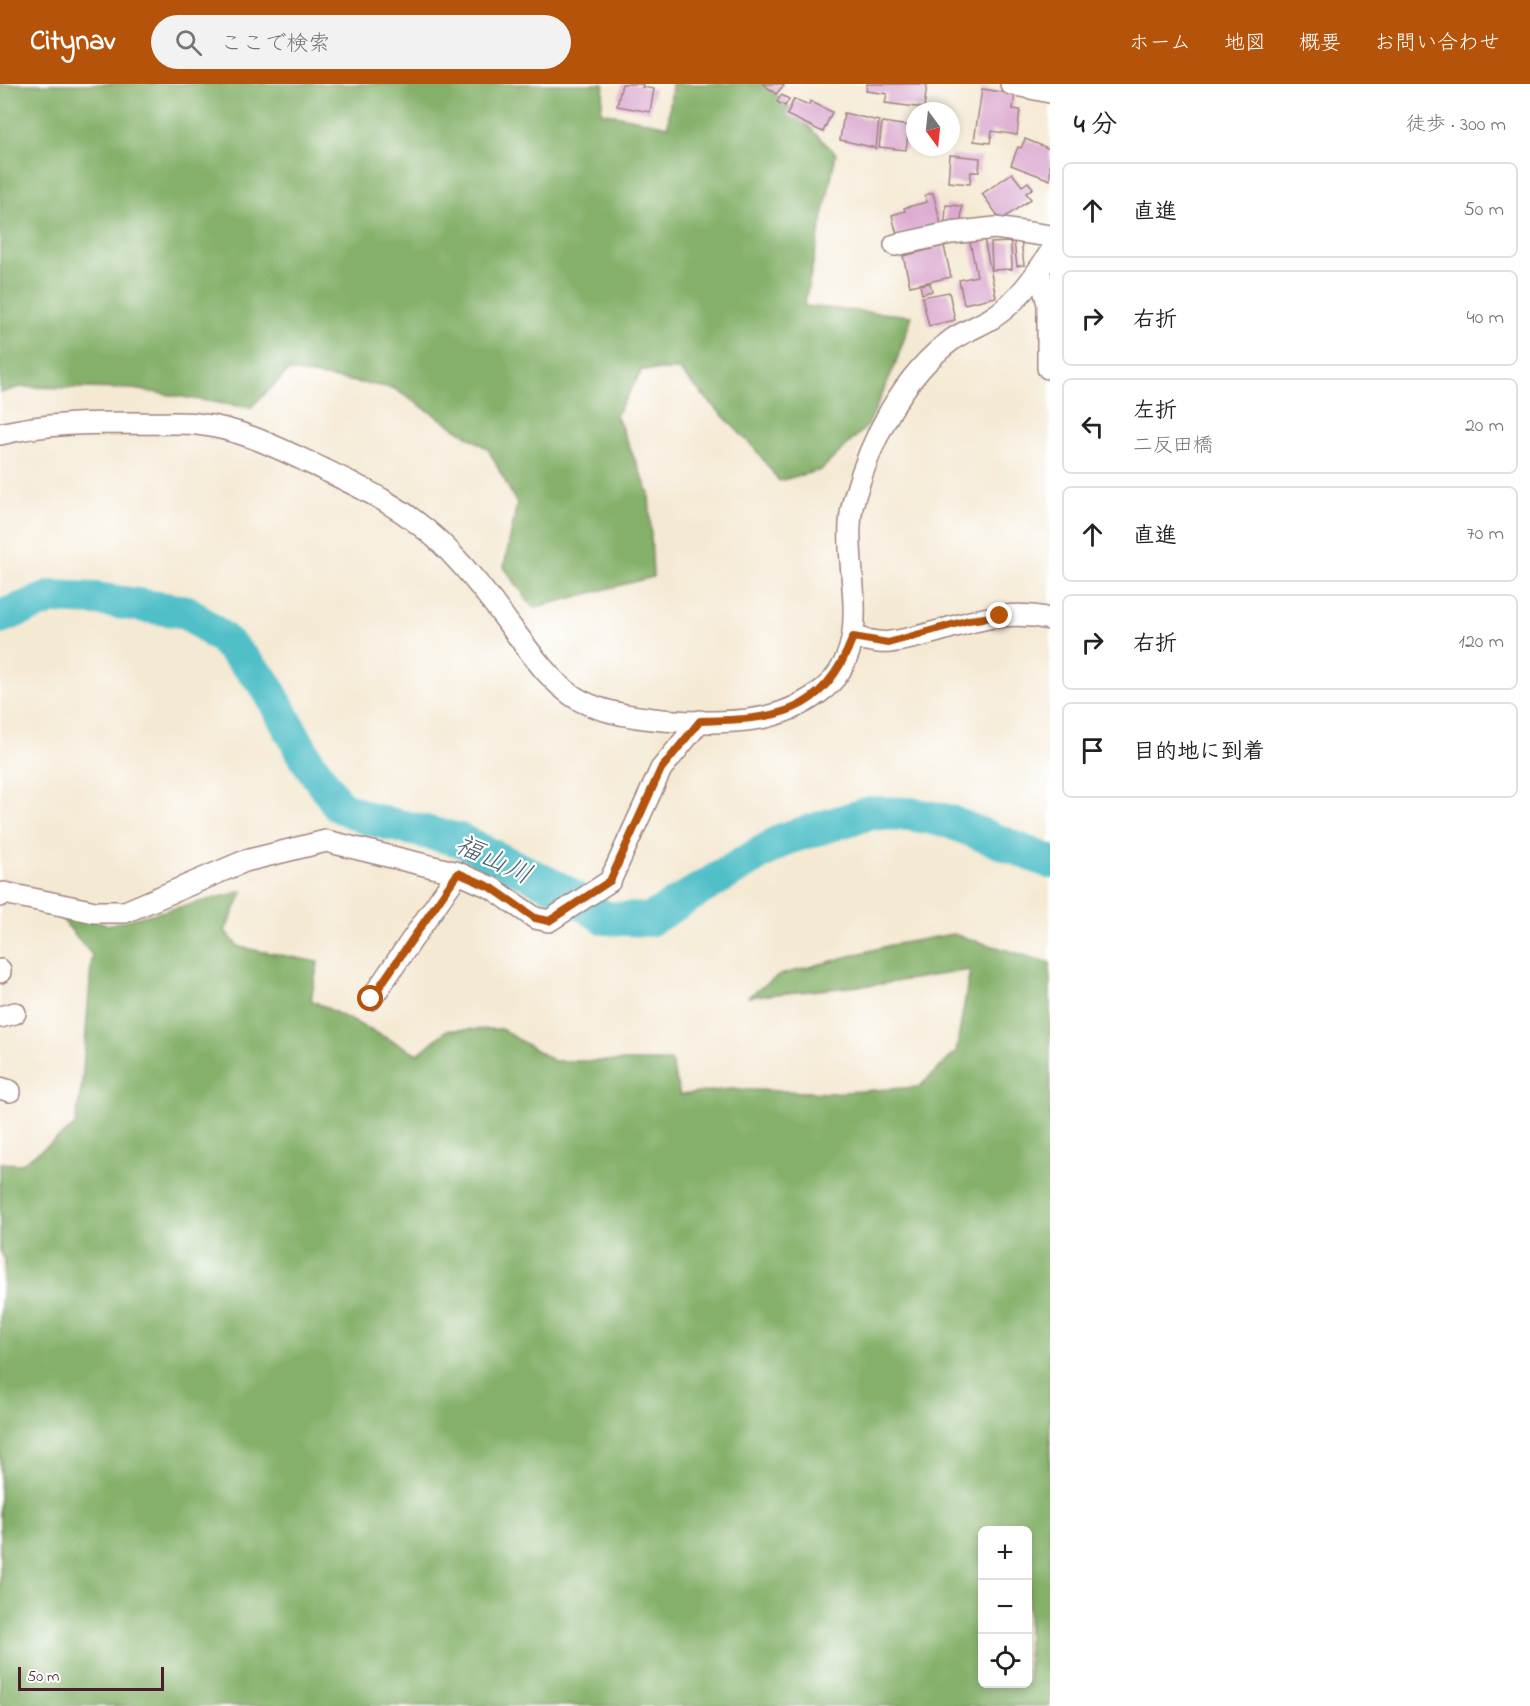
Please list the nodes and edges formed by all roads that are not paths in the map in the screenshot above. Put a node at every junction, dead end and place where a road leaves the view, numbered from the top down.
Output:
1 (1011, 84) edge
2 (1050, 92) edge
3 (1050, 236) edge
4 (895, 245) dead end
5 (1044, 262) edge
6 (1048, 368) dead end
7 (0, 434) edge
8 (1050, 619) edge
9 (853, 637) junction
10 (700, 721) junction
11 (458, 873) junction
12 (0, 896) edge
13 (371, 999) dead end

1 - 2 street
3 - 4 street
5 - 6 street
5 - 9 street
7 - 10 street
8 - 9 street
9 - 10 street
10 - 11 street
11 - 12 street
11 - 13 street

